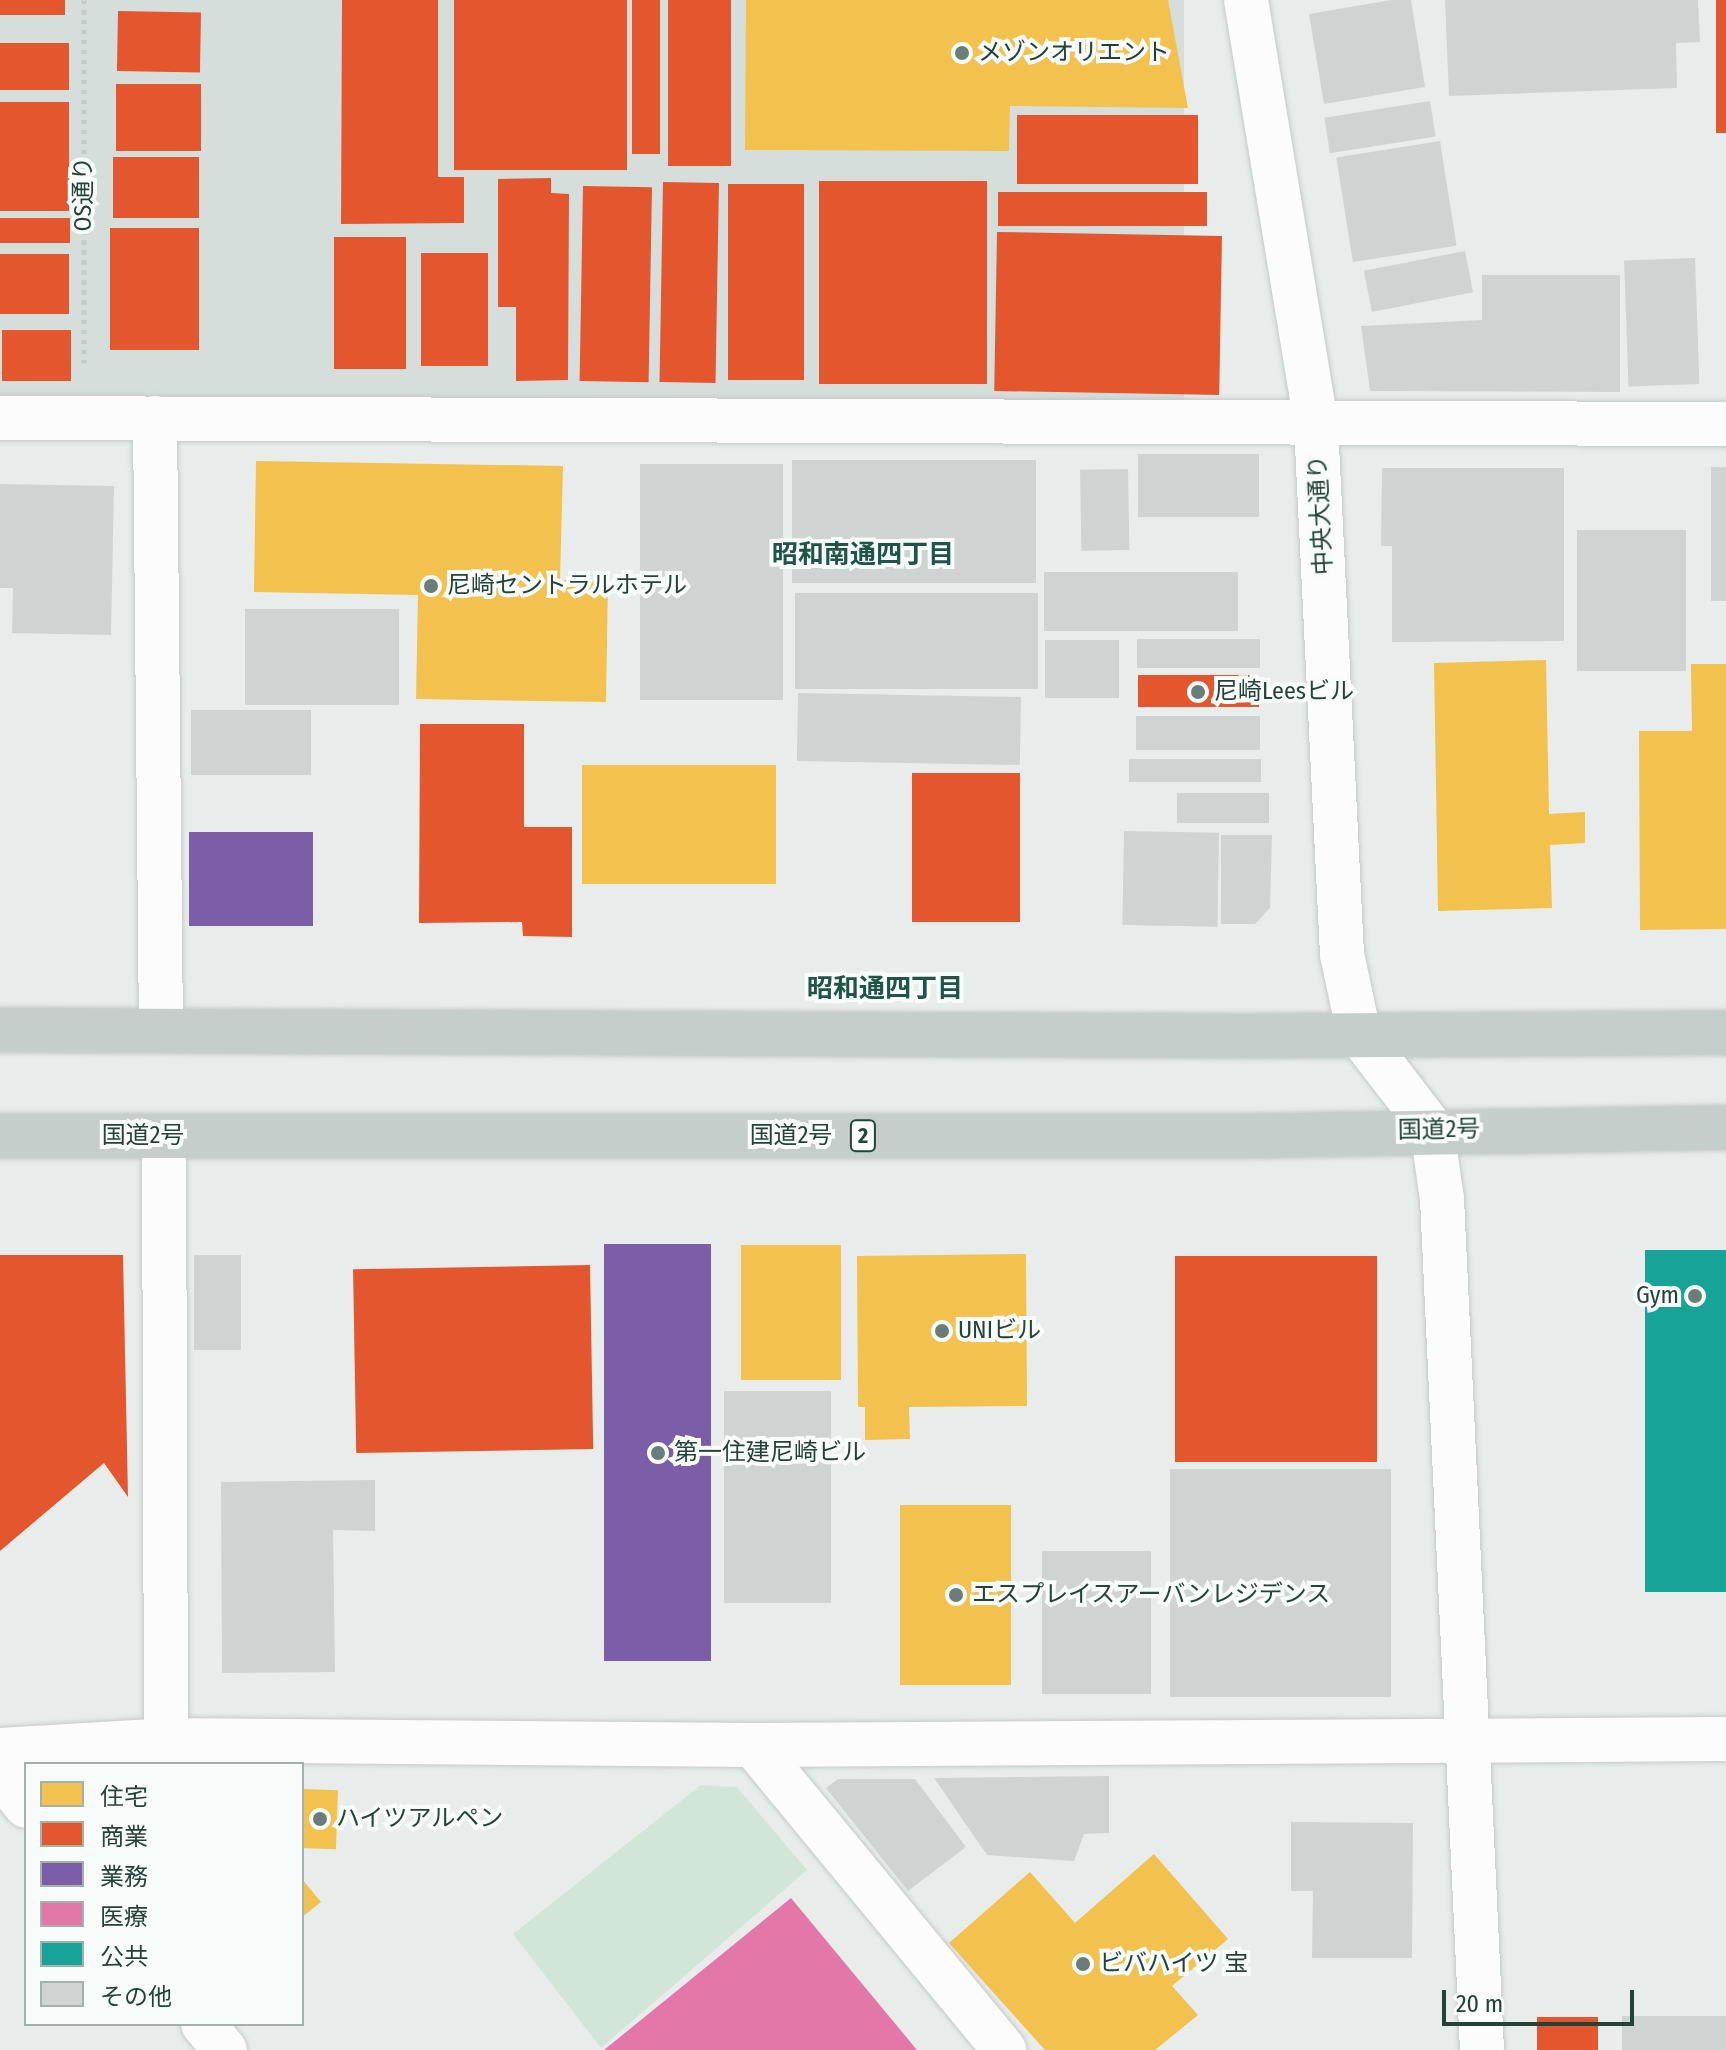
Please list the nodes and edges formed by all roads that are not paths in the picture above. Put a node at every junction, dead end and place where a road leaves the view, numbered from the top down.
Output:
1 (1246, 0) edge
2 (0, 418) edge
3 (155, 418) junction
4 (1726, 424) edge
5 (1316, 425) junction
6 (161, 1027) junction
7 (0, 1030) edge
8 (1726, 1033) edge
9 (1359, 1034) junction
10 (1726, 1128) edge
11 (1432, 1129) junction
12 (0, 1136) edge
13 (164, 1136) junction
14 (1726, 1739) edge
15 (166, 1740) junction
16 (1470, 1740) junction
17 (753, 1745) junction
18 (0, 1750) edge
19 (0, 1774) edge
20 (24, 1804) edge
21 (205, 2026) edge
22 (225, 2050) edge
23 (1004, 2050) edge
24 (1482, 2050) edge

1 - 5 street, 中央大通り
2 - 3 street
3 - 5 street
3 - 6 street
4 - 5 street
5 - 9 street, 中央大通り
6 - 7 highway
6 - 9 highway
8 - 9 highway
9 - 11 street
10 - 11 highway, 国道2号 / 2
11 - 13 highway, 国道2号 / 2
11 - 16 street
12 - 13 highway, 国道2号 / 2
13 - 15 street
14 - 16 street
15 - 17 street
15 - 18 street
16 - 17 street
16 - 24 street
17 - 23 street
19 - 20 street
21 - 22 street

